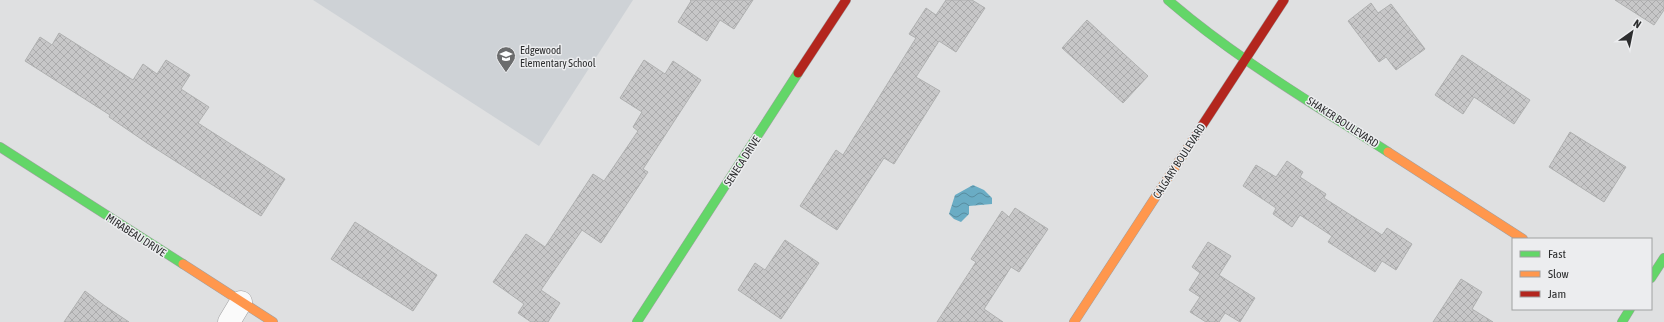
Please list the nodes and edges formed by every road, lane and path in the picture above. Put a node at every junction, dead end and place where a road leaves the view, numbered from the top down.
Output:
1 (846, 0) edge
2 (1168, 0) edge
3 (1284, 0) edge
4 (1245, 59) junction
5 (0, 147) edge
6 (1521, 238) edge
7 (1664, 258) edge
8 (1652, 276) edge
9 (241, 302) junction
10 (1629, 310) edge
11 (229, 322) edge
12 (272, 322) edge
13 (637, 322) edge
14 (1074, 322) edge
15 (1622, 322) edge

1 - 13 street, SENECA DRIVE
2 - 4 street, SHAKER BOULEVARD
3 - 4 street, CALGARY BOULEVARD
4 - 6 street, SHAKER BOULEVARD
4 - 14 street, CALGARY BOULEVARD
5 - 9 street, MIRABEAU DRIVE
7 - 8 street
9 - 11 street
9 - 12 street, MIRABEAU DRIVE
10 - 15 street

